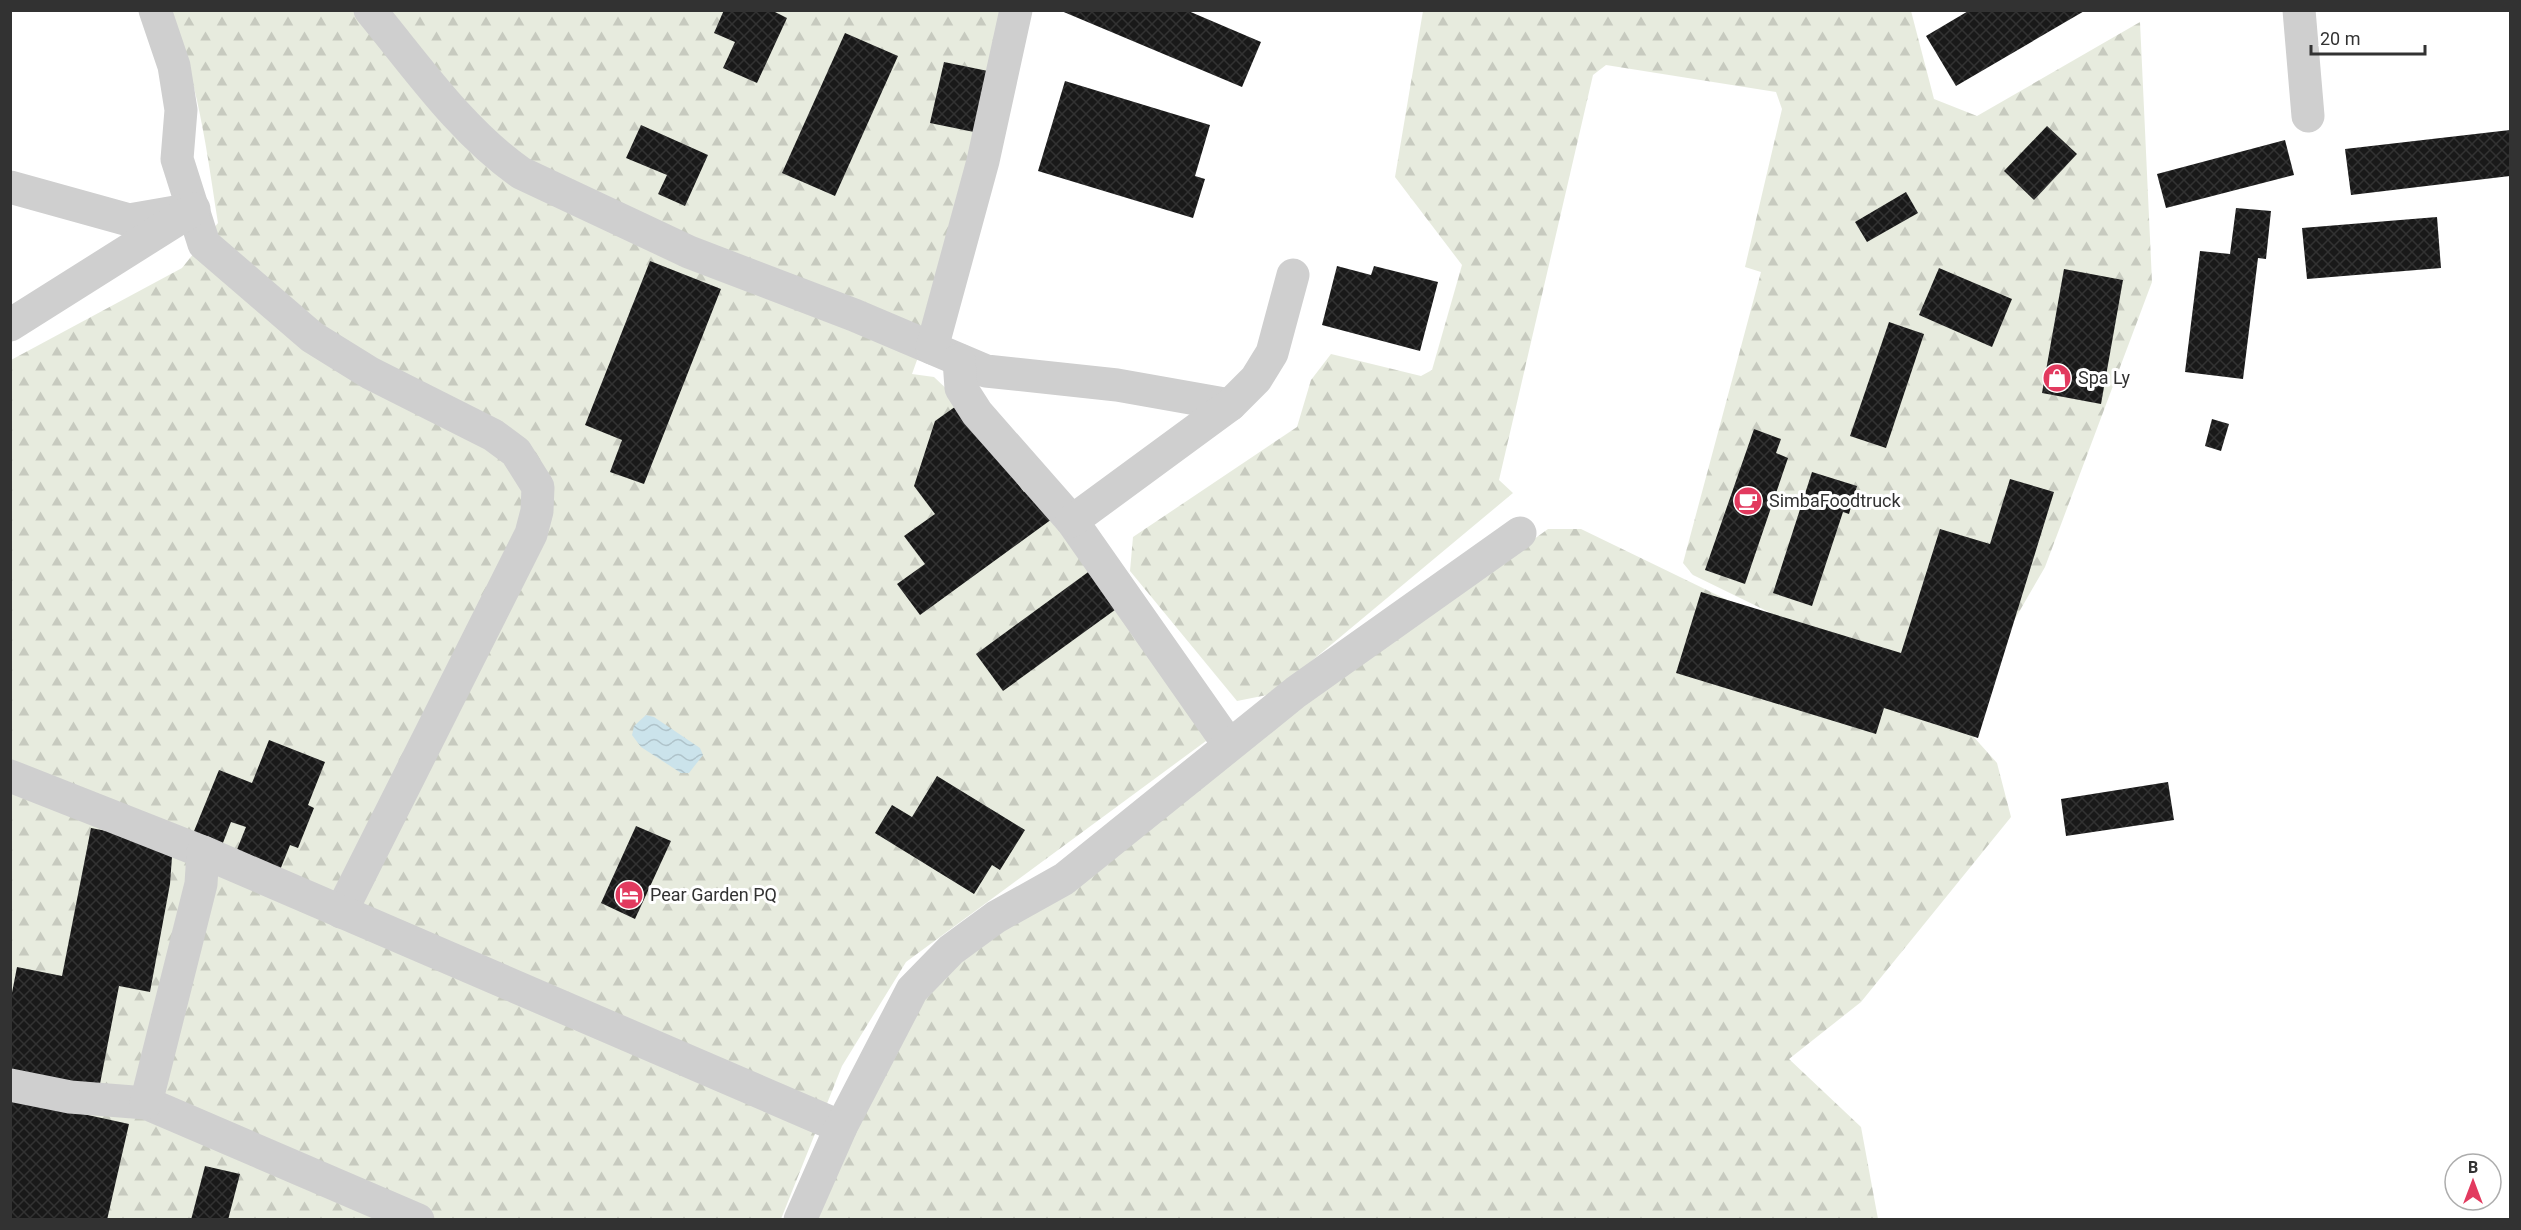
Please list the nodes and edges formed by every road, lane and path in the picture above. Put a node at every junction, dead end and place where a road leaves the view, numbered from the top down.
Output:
1 (154, 10) edge
2 (370, 10) edge
3 (1016, 10) edge
4 (2299, 10) edge
5 (2308, 116) dead end
6 (10, 187) edge
7 (194, 209) junction
8 (1293, 275) dead end
9 (10, 325) edge
10 (945, 354) junction
11 (1230, 405) junction
12 (1072, 521) junction
13 (1520, 533) dead end
14 (1229, 745) junction
15 (10, 776) edge
16 (203, 852) junction
17 (341, 912) junction
18 (10, 1085) edge
19 (146, 1103) junction
20 (841, 1127) junction
21 (418, 1220) edge
22 (800, 1220) edge

1 - 7 street
2 - 10 street
3 - 10 street
4 - 5 street
6 - 7 street
7 - 9 street
7 - 17 street
8 - 11 street
10 - 11 street
10 - 12 street
11 - 12 street
12 - 14 street
13 - 14 street
14 - 20 street
15 - 16 street
16 - 17 street
16 - 19 street
17 - 20 street
18 - 19 street
19 - 21 street
20 - 22 street

